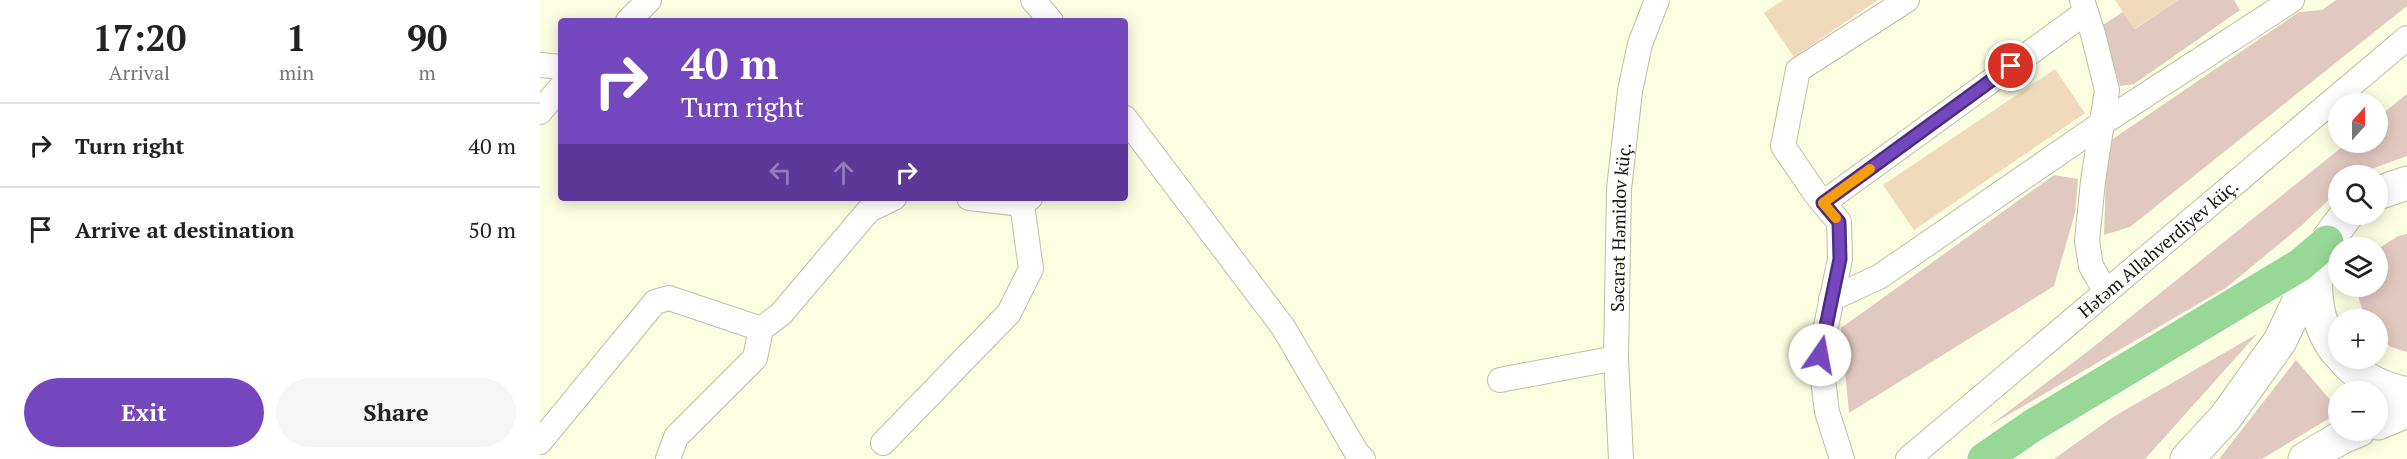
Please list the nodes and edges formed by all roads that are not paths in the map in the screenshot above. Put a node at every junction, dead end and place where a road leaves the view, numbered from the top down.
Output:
1 (649, 0) edge
2 (1033, 0) edge
3 (1656, 0) edge
4 (1907, 0) edge
5 (2292, 0) edge
6 (2084, 6) edge
7 (631, 18) edge
8 (1048, 18) edge
9 (2407, 38) edge
10 (540, 65) edge
11 (558, 67) edge
12 (558, 91) edge
13 (540, 112) edge
14 (2104, 122) junction
15 (1128, 123) edge
16 (2407, 184) edge
17 (2388, 191) edge
18 (888, 201) edge
19 (1026, 201) edge
20 (1823, 203) junction
21 (2339, 225) edge
22 (2327, 242) junction
23 (2106, 292) junction
24 (1831, 299) junction
25 (760, 329) junction
26 (2328, 338) edge
27 (1616, 358) junction
28 (2351, 369) edge
29 (1500, 380) dead end
30 (2407, 394) edge
31 (2407, 411) edge
32 (2388, 419) edge
33 (2335, 441) edge
34 (540, 442) edge
35 (883, 443) dead end
36 (668, 459) edge
37 (1363, 459) edge
38 (1621, 459) edge
39 (1842, 459) edge
40 (1908, 459) edge
41 (1984, 459) edge
42 (2187, 459) edge
43 (2305, 459) edge

1 - 7 street
2 - 8 street
3 - 27 street, Səcarət Həmidov küç.
4 - 20 street
5 - 14 street
6 - 14 street
6 - 20 street
9 - 23 street, Hətəm Allahverdiyev küç.
10 - 11 street
12 - 13 street
14 - 23 street
14 - 24 street
15 - 37 street
16 - 17 main road
18 - 25 street
19 - 35 street
20 - 24 street
21 - 22 main road
22 - 26 main road
22 - 41 highway
22 - 42 main road
23 - 40 street, Hətəm Allahverdiyev küç.
24 - 39 street
25 - 34 street
25 - 36 street
27 - 29 street
27 - 38 street, Səcarət Həmidov küç.
28 - 30 main road
31 - 32 main road
33 - 43 main road

